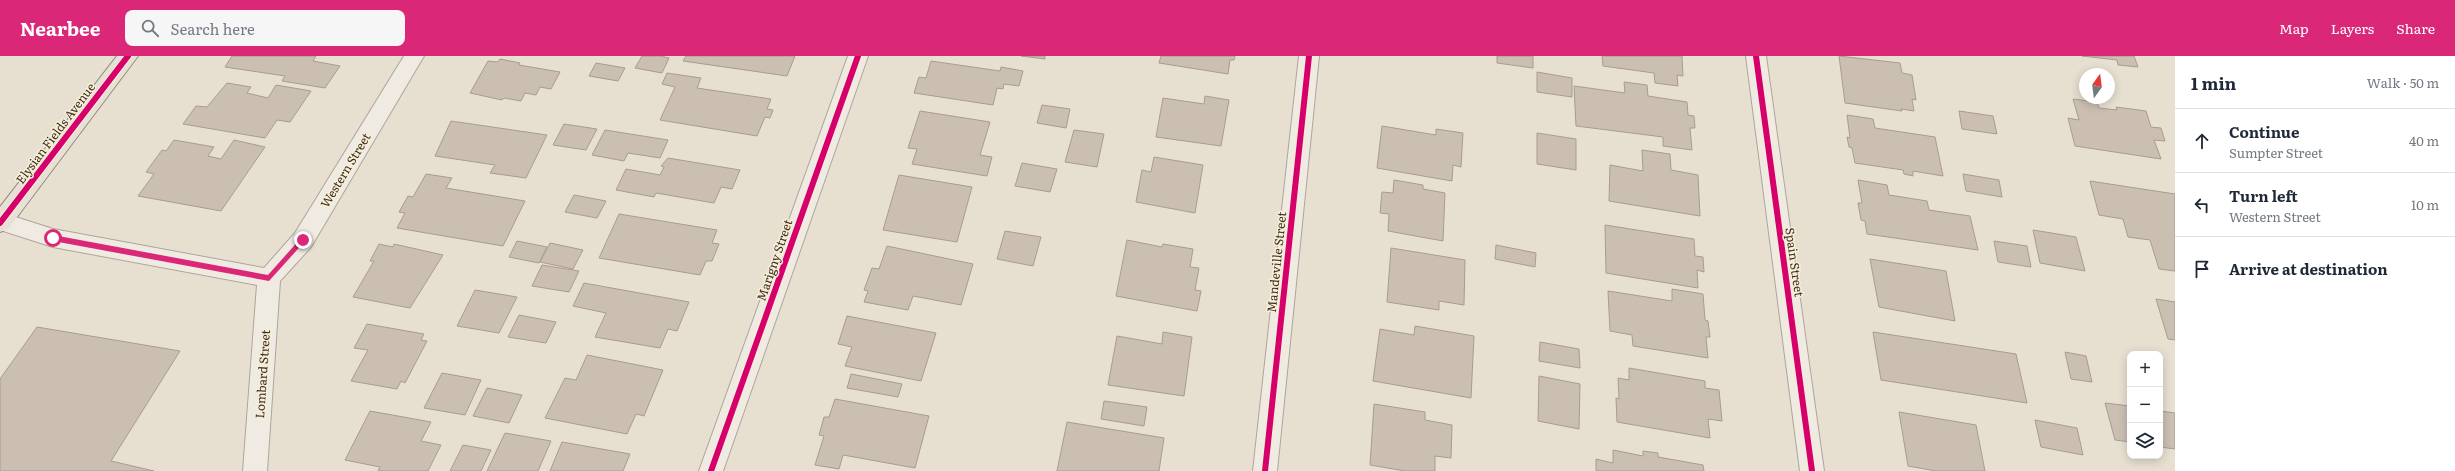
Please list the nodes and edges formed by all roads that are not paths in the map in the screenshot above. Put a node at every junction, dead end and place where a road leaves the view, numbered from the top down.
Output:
1 (128, 56) edge
2 (414, 56) edge
3 (858, 56) edge
4 (1309, 56) edge
5 (1756, 56) edge
6 (1, 222) edge
7 (269, 278) junction
8 (255, 471) edge
9 (711, 471) edge
10 (1265, 471) edge
11 (1812, 471) edge

1 - 6 main road, Elysian Fields Avenue
2 - 7 street, Western Street
3 - 9 street, Marigny Street
4 - 10 street, Mandeville Street
5 - 11 street, Spain Street
6 - 7 street
7 - 8 street, Lombard Street

